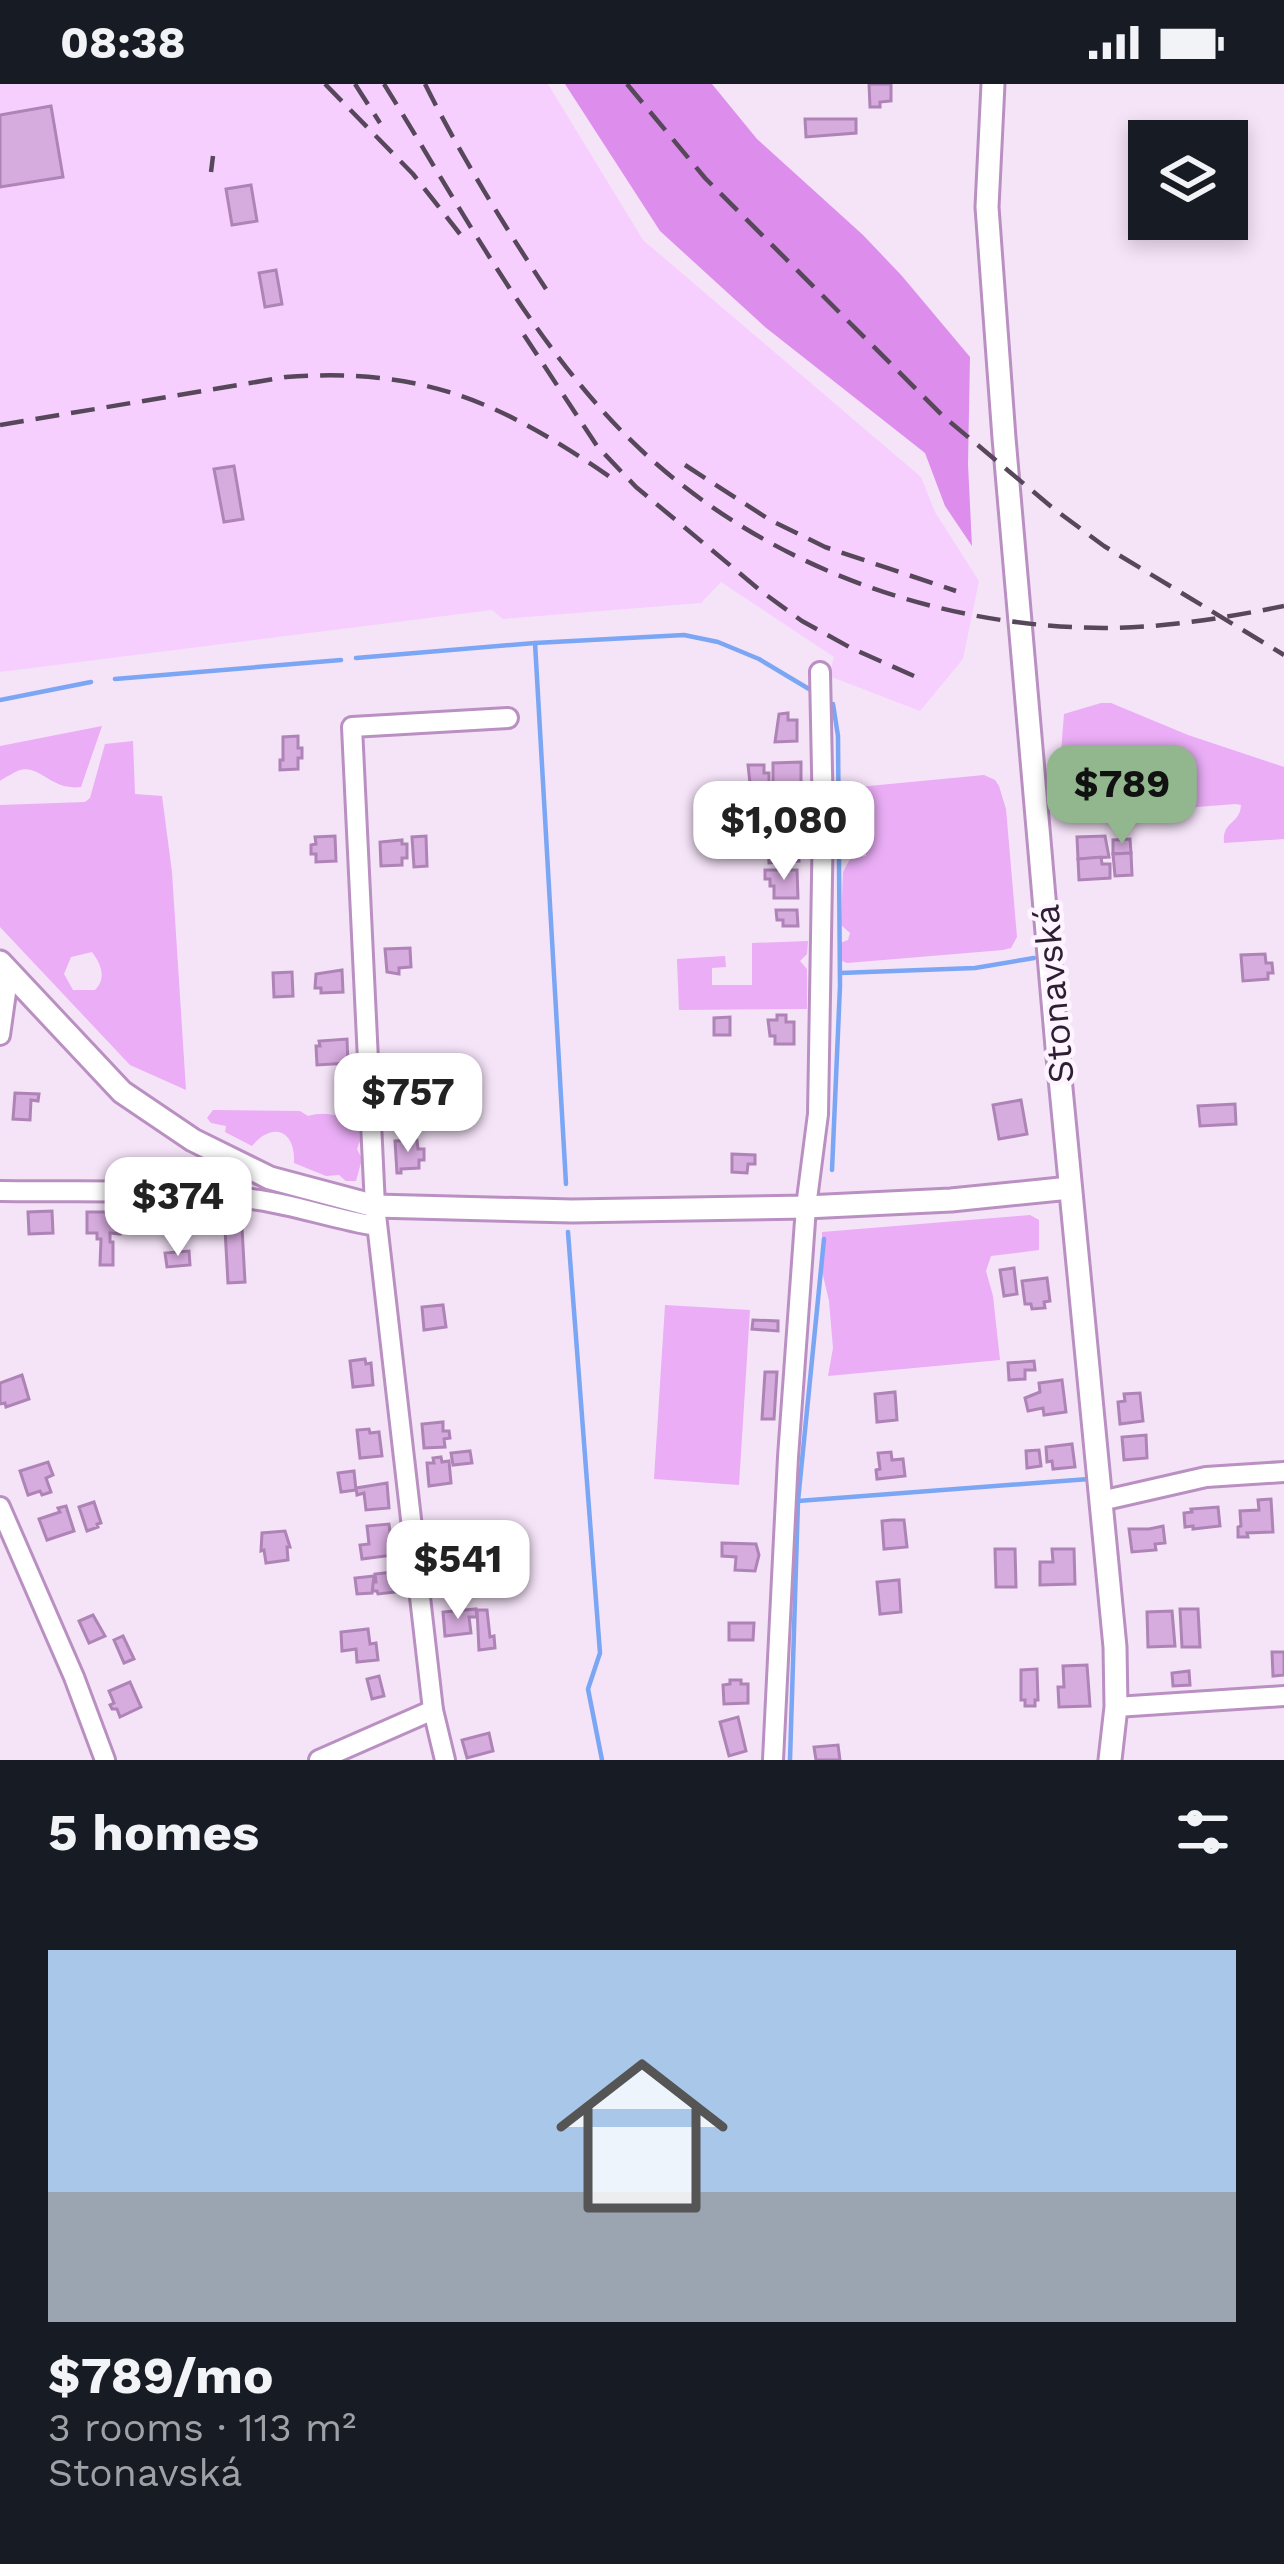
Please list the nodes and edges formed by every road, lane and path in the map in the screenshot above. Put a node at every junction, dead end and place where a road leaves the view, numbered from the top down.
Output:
1 (993, 84) edge
2 (820, 672) dead end
3 (508, 718) dead end
4 (4, 966) edge
5 (0, 1035) edge
6 (1070, 1188) junction
7 (0, 1192) edge
8 (806, 1208) junction
9 (376, 1216) junction
10 (1284, 1472) edge
11 (1101, 1502) junction
12 (0, 1508) edge
13 (1284, 1696) edge
14 (1116, 1707) junction
15 (433, 1710) junction
16 (105, 1760) edge
17 (319, 1760) edge
18 (445, 1760) edge
19 (772, 1760) edge
20 (1110, 1760) edge

1 - 6 street, Stonavská
2 - 8 street
3 - 9 street
4 - 5 street
4 - 9 street
6 - 8 street
6 - 11 street, Stonavská
7 - 9 street
8 - 9 street
8 - 19 street
9 - 15 street
10 - 11 street
11 - 14 street, Stonavská
12 - 16 street
13 - 14 street
14 - 20 street, Stonavská
15 - 17 street
15 - 18 street

